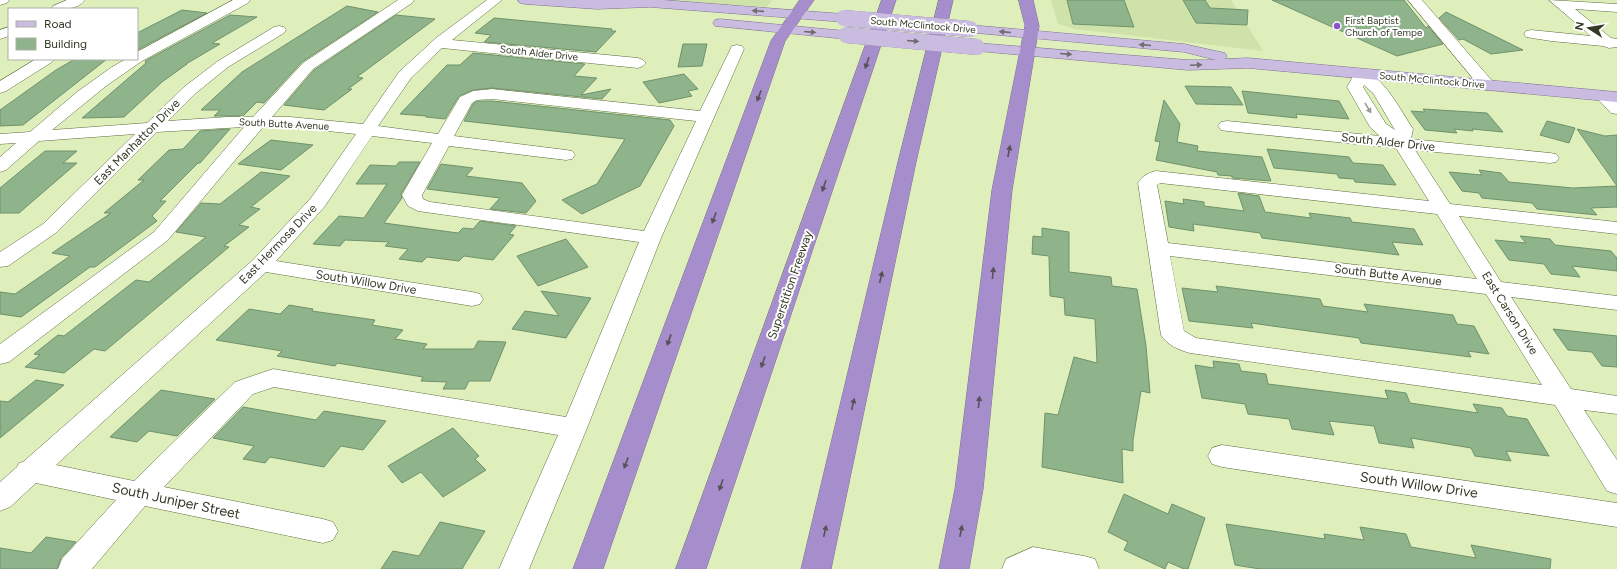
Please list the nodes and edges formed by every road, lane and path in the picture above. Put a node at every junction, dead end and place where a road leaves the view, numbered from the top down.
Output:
1 (78, 0) edge
2 (243, 0) edge
3 (407, 0) edge
4 (495, 0) edge
5 (525, 0) edge
6 (807, 0) edge
7 (889, 0) edge
8 (946, 0) edge
9 (961, 0) edge
10 (1026, 0) edge
11 (1415, 0) edge
12 (1555, 1) edge
13 (597, 5) junction
14 (60, 8) edge
15 (1617, 8) edge
16 (797, 14) junction
17 (650, 16) dead end
18 (703, 22) dead end
19 (279, 30) dead end
20 (786, 30) junction
21 (1531, 34) dead end
22 (1029, 42) junction
23 (440, 43) junction
24 (1613, 45) edge
25 (737, 49) dead end
26 (138, 58) edge
27 (1617, 58) edge
28 (45, 60) edge
29 (134, 60) edge
30 (638, 63) dead end
31 (1360, 74) junction
32 (1487, 85) junction
33 (0, 88) edge
34 (1610, 96) edge
35 (1617, 109) edge
36 (707, 117) junction
37 (258, 122) junction
38 (154, 126) junction
39 (1227, 126) dead end
40 (367, 130) junction
41 (35, 136) junction
42 (0, 139) edge
43 (442, 140) junction
44 (1402, 143) junction
45 (566, 155) dead end
46 (1550, 158) dead end
47 (907, 162) junction
48 (0, 166) edge
49 (1442, 208) junction
50 (1617, 228) edge
51 (651, 238) junction
52 (1159, 248) junction
53 (0, 261) edge
54 (261, 265) junction
55 (1494, 289) junction
56 (472, 299) dead end
57 (1617, 303) edge
58 (0, 356) edge
59 (1564, 398) junction
60 (1617, 405) edge
61 (574, 428) junction
62 (1222, 456) dead end
63 (30, 471) junction
64 (1617, 483) edge
65 (140, 494) junction
66 (0, 499) edge
67 (1617, 515) edge
68 (323, 531) dead end
69 (73, 569) edge
70 (514, 569) edge
71 (588, 569) edge
72 (691, 569) edge
73 (816, 569) edge
74 (954, 569) edge
75 (1017, 569) edge
76 (1084, 569) edge

1 - 14 street
2 - 26 street
3 - 37 street
4 - 23 street, East Hermosa Drive
5 - 13 main road, South McClintock Drive
6 - 16 highway
7 -> 72 highway, Superstition Freeway
8 - 47 highway
9 - 47 highway
10 - 22 highway
11 - 32 street
12 - 15 street
12 - 24 street
16 -> 13 main road, South McClintock Drive
13 - 17 main road, South McClintock Drive
16 - 20 highway
22 -> 16 main road, South McClintock Drive, bridge
18 - 20 main road, South McClintock Drive
19 - 38 street, East Manhatton Drive
20 -> 22 main road, South McClintock Drive, bridge
20 -> 71 highway
21 - 24 street
22 - 31 main road, South McClintock Drive
74 -> 22 highway
23 - 30 street, South Alder Drive
23 - 40 street, East Hermosa Drive
24 - 27 street
25 - 36 street
28 - 33 street
29 - 41 street
31 - 32 main road, South McClintock Drive
31 - 44 street, East Carson Drive
32 - 34 main road, South McClintock Drive
34 - 35 street
36 - 43 street
36 - 51 street
37 - 38 street, South Butte Avenue
37 - 40 street, South Butte Avenue
37 - 58 street
38 - 41 street, South Butte Avenue
38 - 53 street, East Manhatton Drive
39 - 44 street, South Alder Drive
40 - 43 street, South Butte Avenue
40 - 54 street, East Hermosa Drive
41 - 42 street, South Butte Avenue
41 - 48 street
43 - 45 street, South Butte Avenue
43 - 51 street
44 - 46 street, South Alder Drive
44 - 49 street, East Carson Drive
73 -> 47 highway
49 - 50 street
49 - 52 street
49 - 55 street, East Carson Drive
51 - 61 street
52 - 55 street, South Butte Avenue
52 - 59 street
54 - 56 street, South Willow Drive
54 - 63 street, East Hermosa Drive
55 - 57 street, South Butte Avenue
55 - 59 street, East Carson Drive
59 - 60 street
59 - 64 street, East Carson Drive
61 - 65 street
61 - 70 street
62 - 67 street, South Willow Drive
63 - 65 street, South Juniper Street
63 - 66 street, East Hermosa Drive
65 - 68 street, South Juniper Street
65 - 69 street
75 - 76 street

